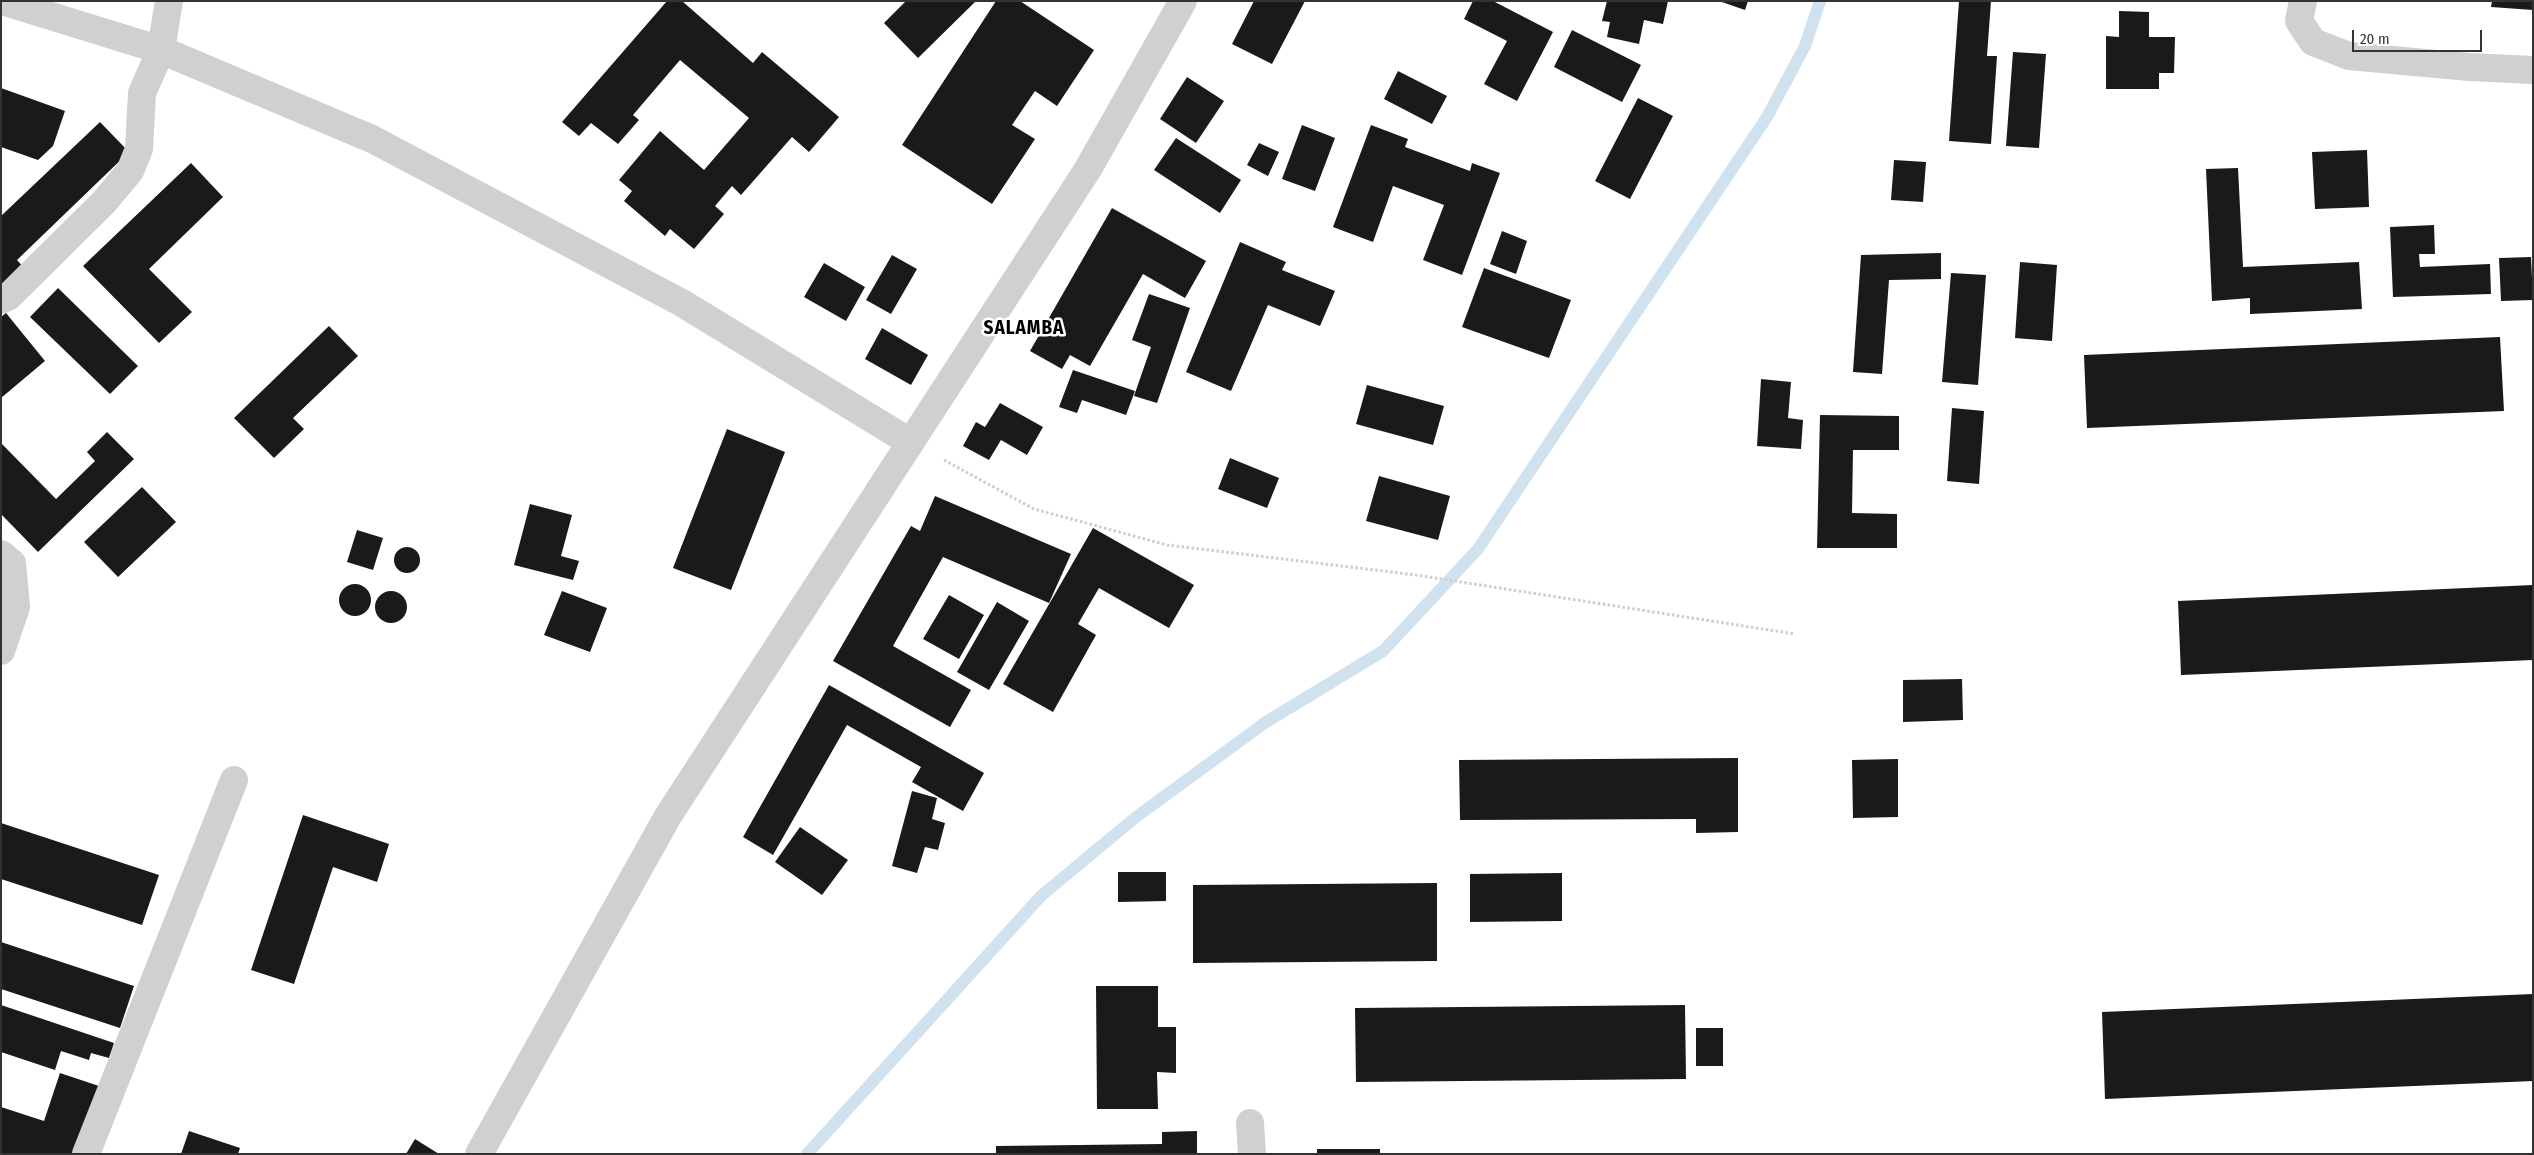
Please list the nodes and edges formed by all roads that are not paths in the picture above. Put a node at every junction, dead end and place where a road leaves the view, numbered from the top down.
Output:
1 (2, 1) edge
2 (169, 1) edge
3 (1183, 1) edge
4 (2303, 1) edge
5 (161, 50) junction
6 (2533, 70) edge
7 (1, 300) edge
8 (910, 442) junction
9 (1, 554) edge
10 (1, 651) edge
11 (234, 780) dead end
12 (1250, 1123) dead end
13 (86, 1154) edge
14 (480, 1154) edge
15 (1252, 1154) edge

1 - 5 street
2 - 5 street
3 - 8 street
4 - 6 street
5 - 7 street
5 - 8 street
8 - 14 street
9 - 10 street
11 - 13 street
12 - 15 street

